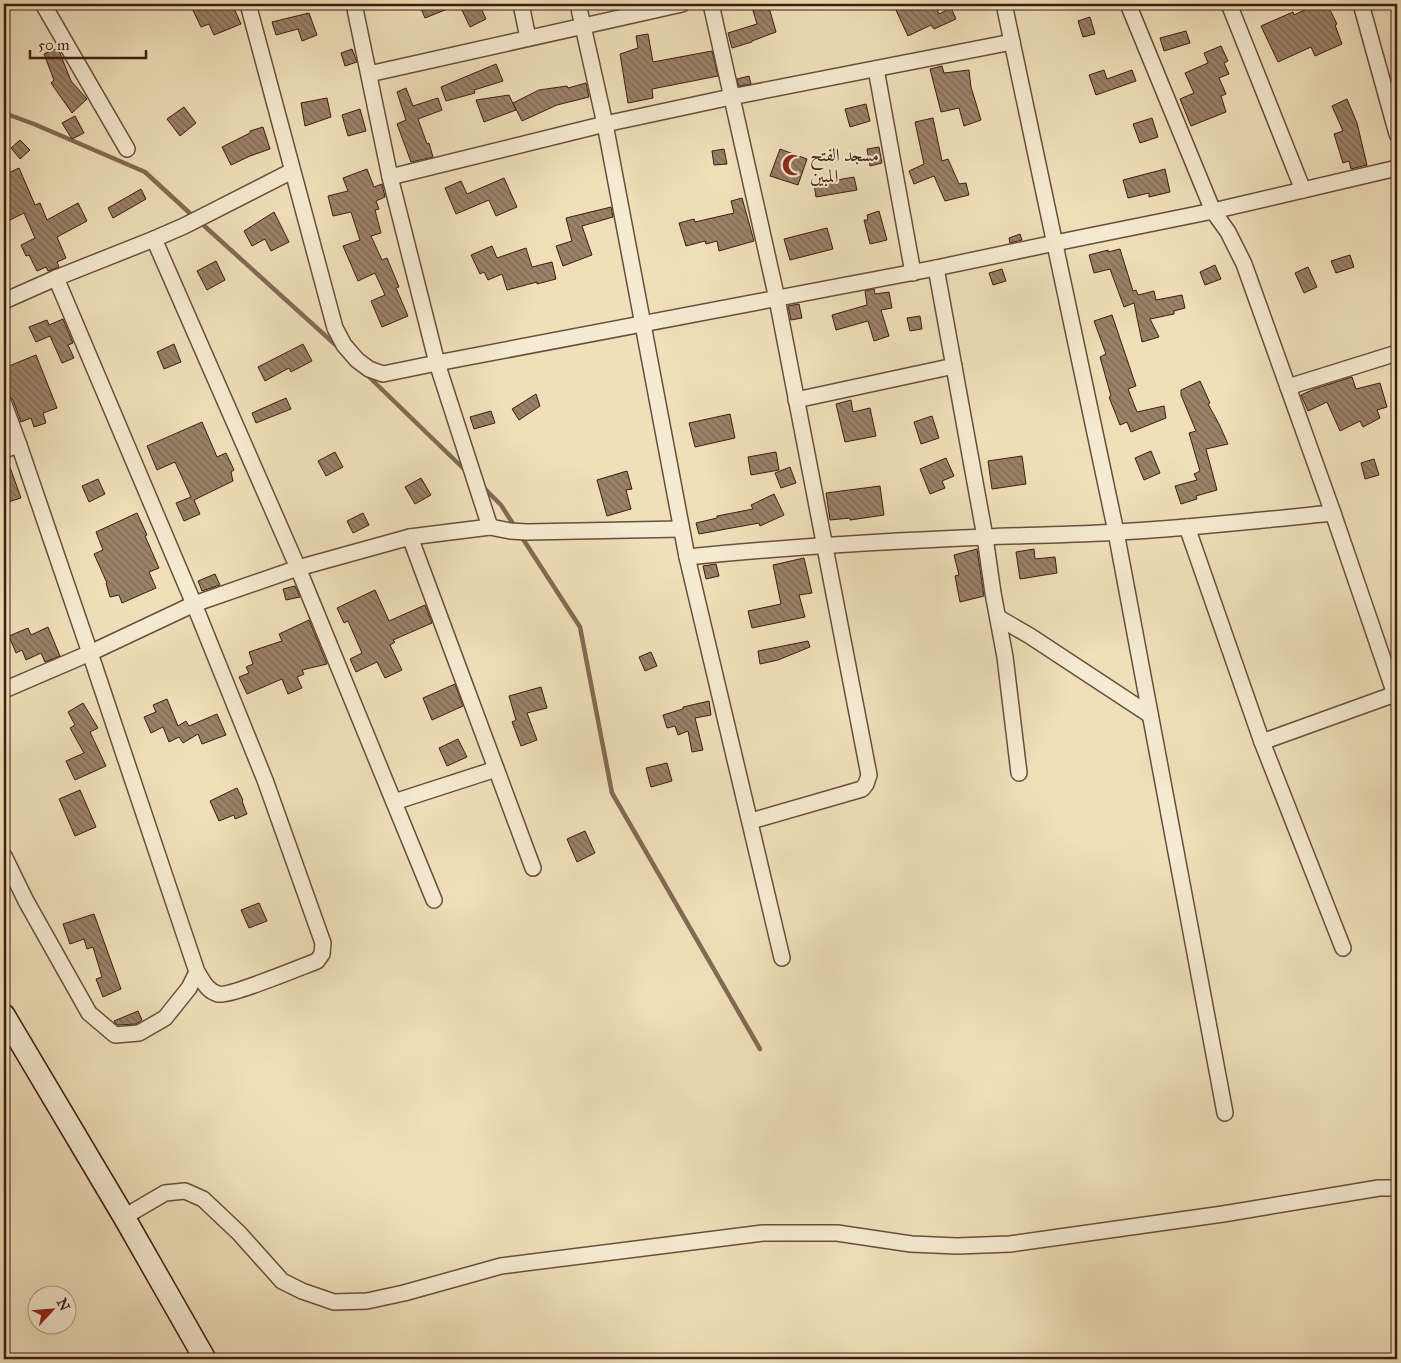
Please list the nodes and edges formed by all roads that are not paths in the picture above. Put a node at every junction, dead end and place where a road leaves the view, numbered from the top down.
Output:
1 (43, 4) edge
2 (248, 4) edge
3 (354, 4) edge
4 (521, 4) edge
5 (578, 4) edge
6 (682, 4) edge
7 (711, 4) edge
8 (1004, 4) edge
9 (1128, 4) edge
10 (1229, 4) edge
11 (1361, 4) edge
12 (583, 26) junction
13 (528, 38) junction
14 (1012, 42) junction
15 (876, 69) junction
16 (369, 74) junction
17 (731, 98) junction
18 (606, 124) junction
19 (1397, 134) edge
20 (127, 149) dead end
21 (1397, 168) edge
22 (292, 171) junction
23 (390, 177) junction
24 (1303, 190) junction
25 (1213, 211) junction
26 (154, 239) junction
27 (1055, 242) junction
28 (936, 268) junction
29 (913, 273) junction
30 (56, 278) junction
31 (777, 299) junction
32 (4, 301) edge
33 (642, 324) junction
34 (1397, 352) edge
35 (437, 363) junction
36 (954, 366) junction
37 (1288, 387) junction
38 (796, 400) junction
39 (4, 404) edge
40 (19, 445) junction
41 (4, 450) edge
42 (1334, 513) junction
43 (490, 527) junction
44 (1187, 527) junction
45 (682, 529) junction
46 (1116, 532) junction
47 (410, 537) junction
48 (985, 537) junction
49 (824, 546) junction
50 (687, 557) junction
51 (298, 568) junction
52 (194, 604) junction
53 (999, 618) junction
54 (90, 652) junction
55 (4, 690) edge
56 (1396, 697) edge
57 (1150, 715) junction
58 (1262, 742) junction
59 (496, 769) junction
60 (1020, 773) dead end
61 (394, 802) junction
62 (751, 821) junction
63 (4, 856) edge
64 (533, 868) dead end
65 (434, 900) dead end
66 (1343, 948) dead end
67 (782, 958) dead end
68 (197, 972) junction
69 (4, 1015) edge
70 (1225, 1113) dead end
71 (1397, 1188) edge
72 (124, 1217) junction
73 (205, 1359) edge

1 - 20 street
2 - 22 street
3 - 16 street
4 - 13 street
5 - 12 street
6 - 12 street
7 - 17 street
8 - 14 street
9 - 25 street
10 - 24 street
11 - 19 street
12 - 13 street
12 - 18 street
13 - 16 street
14 - 15 street
14 - 27 street
15 - 17 street
15 - 29 street
16 - 23 street
17 - 18 street
17 - 31 street
18 - 23 street
18 - 33 street
21 - 24 street
22 - 26 street
22 - 35 street
23 - 35 street
24 - 25 street
25 - 27 street
25 - 37 street
26 - 30 street
26 - 51 street
27 - 28 street
27 - 46 street
28 - 29 street
28 - 36 street
29 - 31 street
30 - 32 street
30 - 52 street
31 - 33 street
31 - 38 street
33 - 35 street
33 - 45 street
34 - 37 street
35 - 43 street
36 - 38 street
36 - 48 street
37 - 42 street
38 - 49 street
39 - 40 street
40 - 41 street
40 - 54 street
42 - 44 street
42 - 56 street
43 - 45 street
43 - 47 street
44 - 46 street
44 - 58 street
45 - 50 street
46 - 48 street
46 - 57 street
47 - 51 street
47 - 59 street
48 - 49 street
48 - 53 street
49 - 50 street
49 - 62 street
50 - 62 street
51 - 52 street
51 - 61 street
52 - 54 street
52 - 68 street
53 - 57 street
53 - 60 street
54 - 55 street
54 - 68 street
56 - 58 street
57 - 70 street
58 - 66 street
59 - 61 street
59 - 64 street
61 - 65 street
62 - 67 street
63 - 68 street
69 - 72 street
71 - 72 street
72 - 73 street

